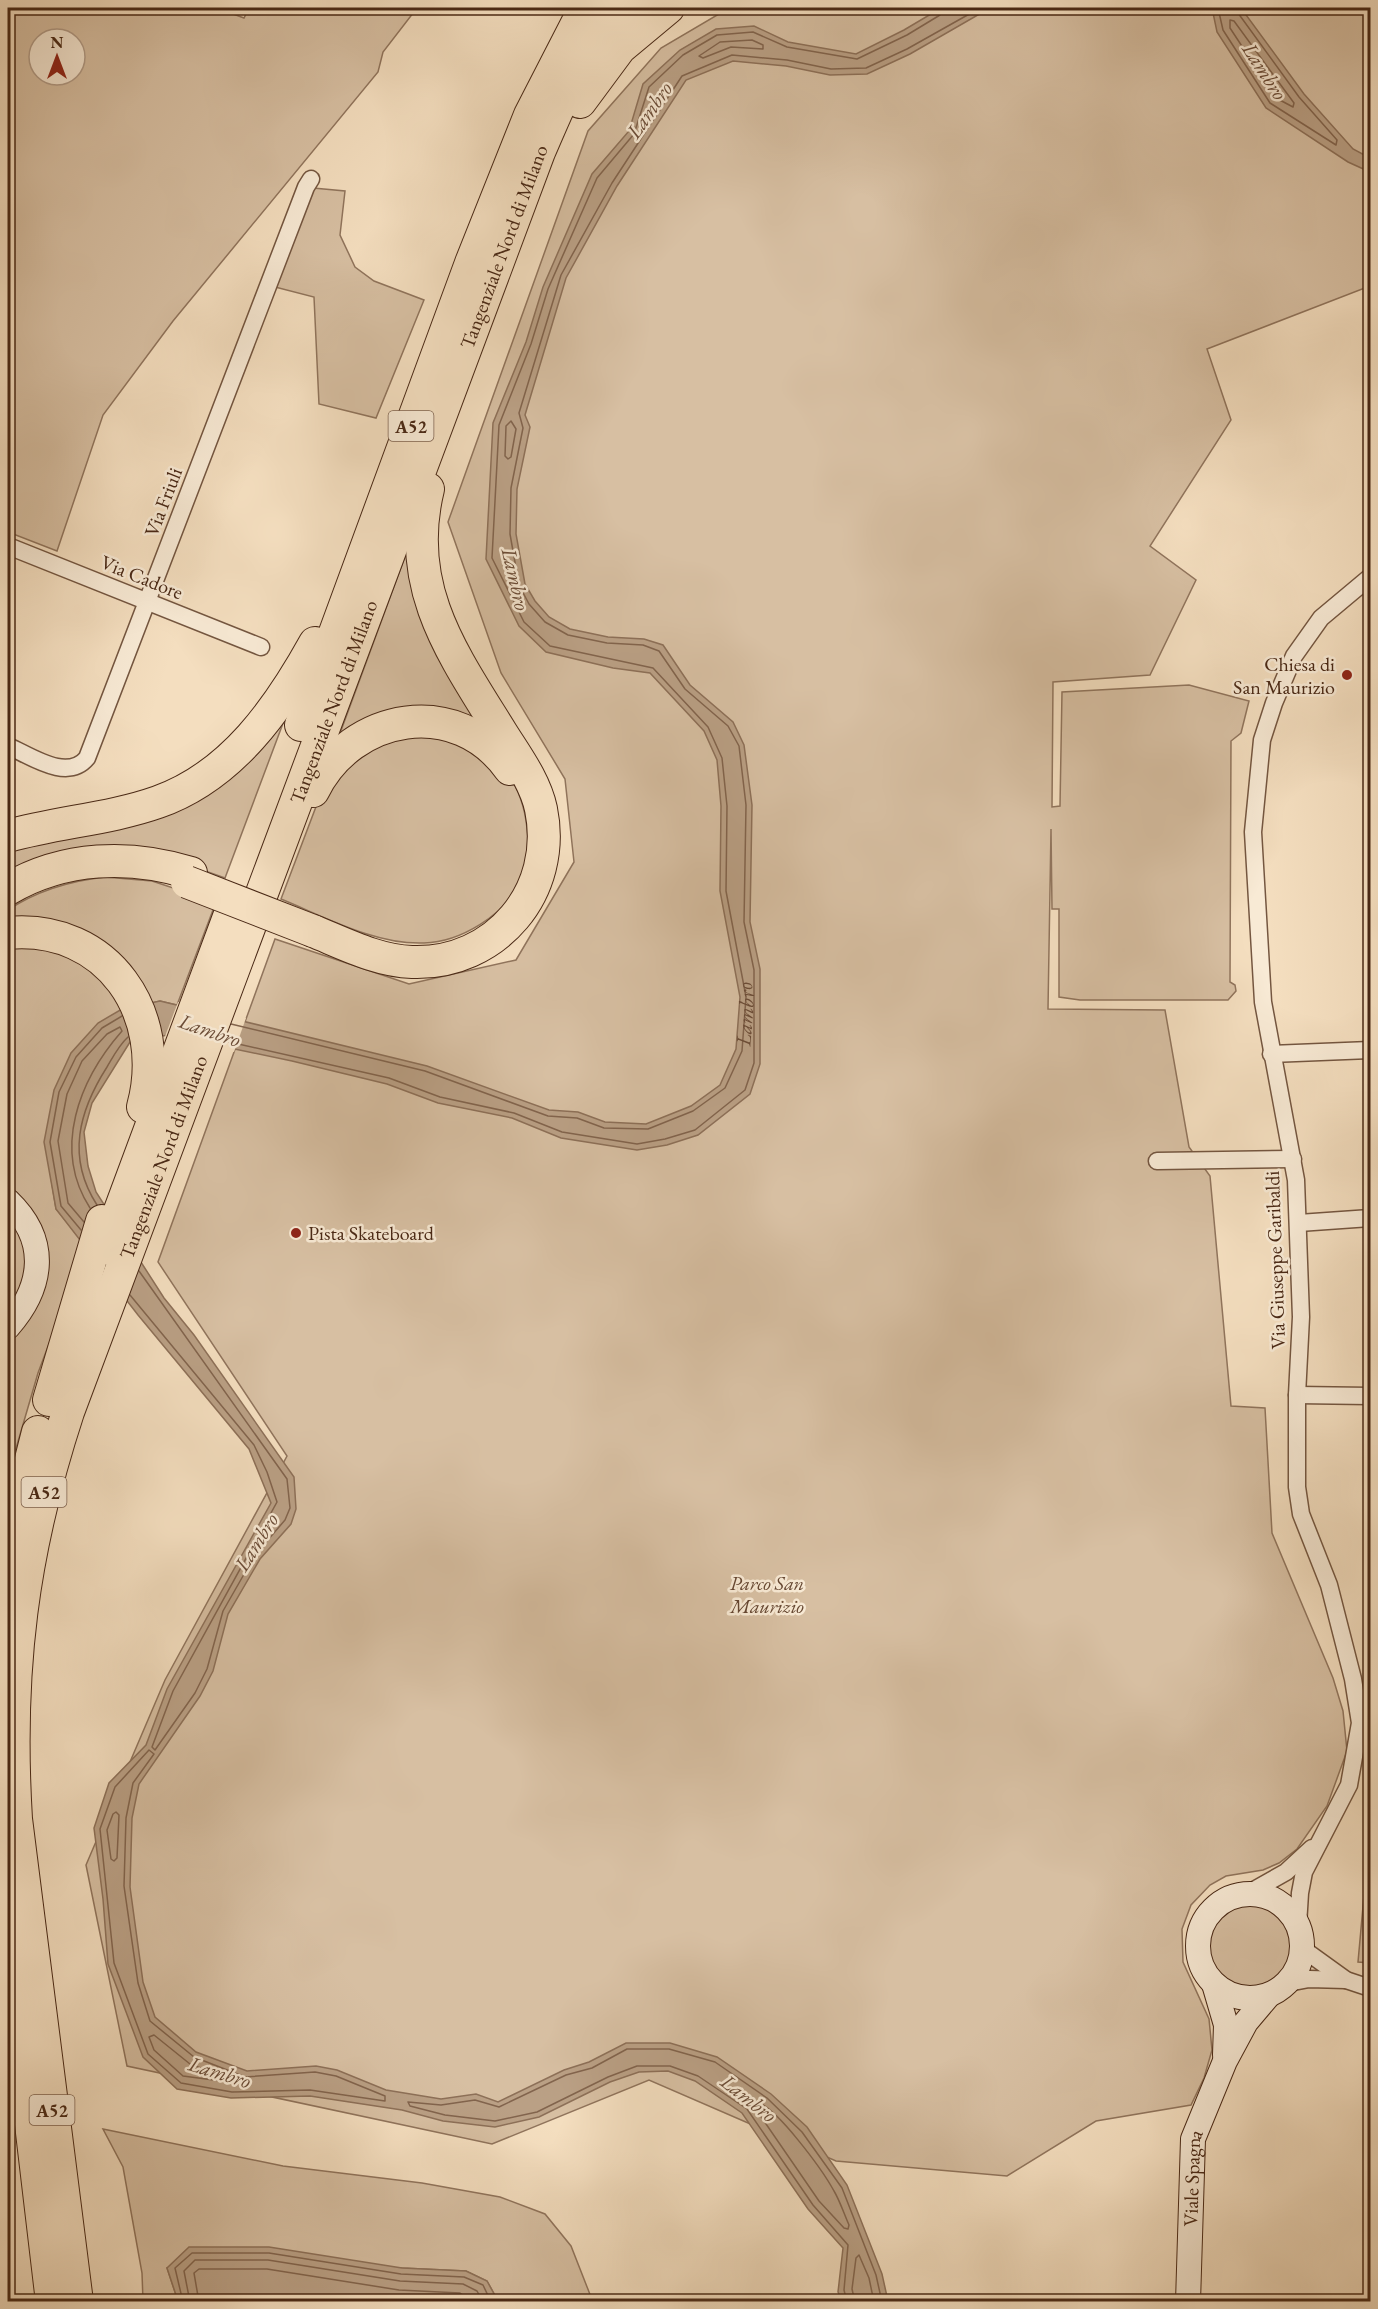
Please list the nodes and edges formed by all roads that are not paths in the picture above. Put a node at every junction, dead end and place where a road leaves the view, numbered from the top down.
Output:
1 (585, 8) edge
2 (623, 8) edge
3 (668, 8) edge
4 (311, 179) dead end
5 (505, 243) junction
6 (8, 546) edge
7 (1371, 578) edge
8 (350, 590) junction
9 (148, 601) junction
10 (261, 647) dead end
11 (8, 746) edge
12 (8, 836) edge
13 (189, 878) junction
14 (8, 889) edge
15 (8, 901) edge
16 (315, 927) junction
17 (8, 933) edge
18 (220, 996) junction
19 (1371, 1050) edge
20 (1272, 1054) junction
21 (1293, 1159) junction
22 (1158, 1161) dead end
23 (8, 1201) edge
24 (125, 1203) junction
25 (1371, 1218) edge
26 (1299, 1223) junction
27 (92, 1298) junction
28 (8, 1327) edge
29 (1297, 1395) junction
30 (1371, 1396) edge
31 (8, 1553) edge
32 (1365, 1723) edge
33 (1319, 1841) junction
34 (1247, 1894) junction
35 (1298, 1924) junction
36 (8, 1929) edge
37 (1303, 1949) junction
38 (1346, 1980) junction
39 (1288, 1983) junction
40 (1214, 1984) junction
41 (1371, 1988) edge
42 (1268, 1996) junction
43 (1225, 2061) junction
44 (52, 2301) edge
45 (77, 2301) edge
46 (1188, 2301) edge

1 - 8 highway, Tangenziale Nord di Milano / A52
2 - 5 highway, Tangenziale Nord di Milano / A52
3 - 5 highway
4 - 9 street, Via Friuli
5 - 16 highway
5 - 18 highway, Tangenziale Nord di Milano / A52
6 - 9 street, Via Cadore
7 - 20 street, Via Giuseppe Garibaldi
8 - 12 highway
8 - 18 highway, Tangenziale Nord di Milano / A52
9 - 10 street, Via Cadore
9 - 11 street, Via Friuli
13 - 14 highway
13 - 15 highway
13 - 16 highway
16 - 18 highway
17 - 24 highway
18 - 24 highway
19 - 20 street
20 - 21 street, Via Giuseppe Garibaldi
21 - 22 street
21 - 26 street, Via Giuseppe Garibaldi
23 - 28 street
24 - 27 highway, Tangenziale Nord di Milano / A52
25 - 26 street
26 - 29 street, Via Giuseppe Garibaldi
27 - 31 highway, Tangenziale Nord di Milano / A52
27 - 45 highway, Tangenziale Nord di Milano / A52
29 - 30 street
29 - 32 street, Via Giuseppe Garibaldi
32 - 33 street, Via Giuseppe Garibaldi
33 - 34 street, Via Giuseppe Garibaldi
33 - 35 street, Via Giuseppe Garibaldi
34 - 35 street
34 - 40 street
35 - 37 street
36 - 44 highway, A52
37 - 38 street
37 - 39 street
38 - 39 street
38 - 41 street
39 - 42 street
40 - 42 street
40 - 43 street, Viale Spagna
42 - 43 street, Viale Spagna
43 - 46 street, Viale Spagna

